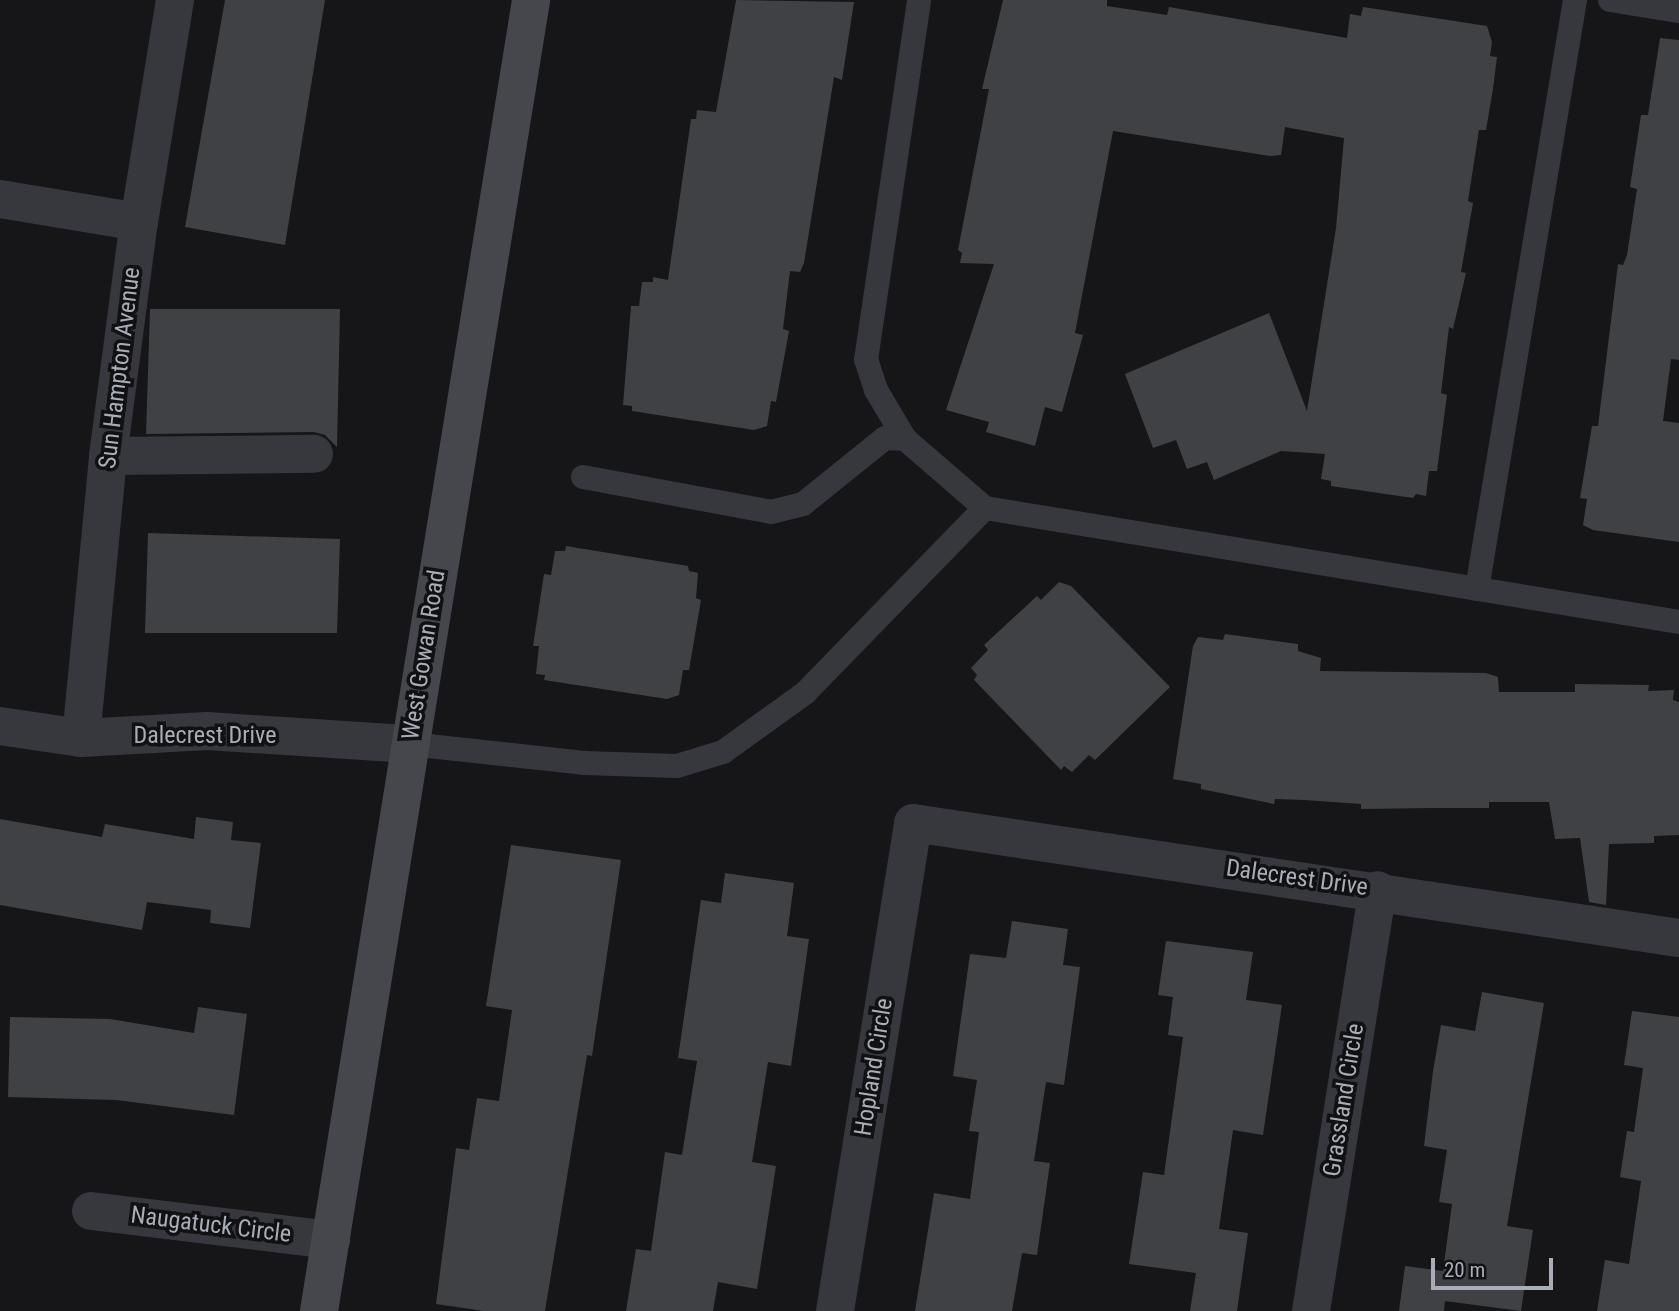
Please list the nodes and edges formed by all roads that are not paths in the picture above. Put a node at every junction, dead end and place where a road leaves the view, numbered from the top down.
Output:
1 (175, 0) edge
2 (531, 0) edge
3 (919, 0) edge
4 (1575, 0) edge
5 (1610, 0) edge
6 (1679, 11) edge
7 (0, 199) edge
8 (139, 222) junction
9 (905, 439) junction
10 (314, 454) dead end
11 (108, 456) junction
12 (583, 477) dead end
13 (985, 508) junction
14 (1477, 589) junction
15 (1679, 622) edge
16 (0, 726) edge
17 (81, 738) junction
18 (410, 744) junction
19 (914, 823) joint
20 (1378, 890) junction
21 (1679, 938) edge
22 (91, 1211) dead end
23 (331, 1240) junction
24 (319, 1311) edge
25 (835, 1311) edge
26 (1311, 1311) edge

1 - 8 street, Sun Hampton Avenue
2 - 18 street, West Gowan Road
3 - 9 lane
4 - 14 lane
5 - 6 lane
7 - 8 street
8 - 11 street, Sun Hampton Avenue
9 - 12 lane
9 - 13 lane
10 - 11 street
11 - 17 street, Sun Hampton Avenue
13 - 14 lane
13 - 18 lane
14 - 15 lane
16 - 17 street, Dalecrest Drive
17 - 18 street, Dalecrest Drive
18 - 23 street, West Gowan Road
19 - 20 street, Dalecrest Drive
19 - 25 street, Hopland Circle
20 - 21 street, Dalecrest Drive
20 - 26 street, Grassland Circle
22 - 23 street, Naugatuck Circle
23 - 24 street, West Gowan Road

